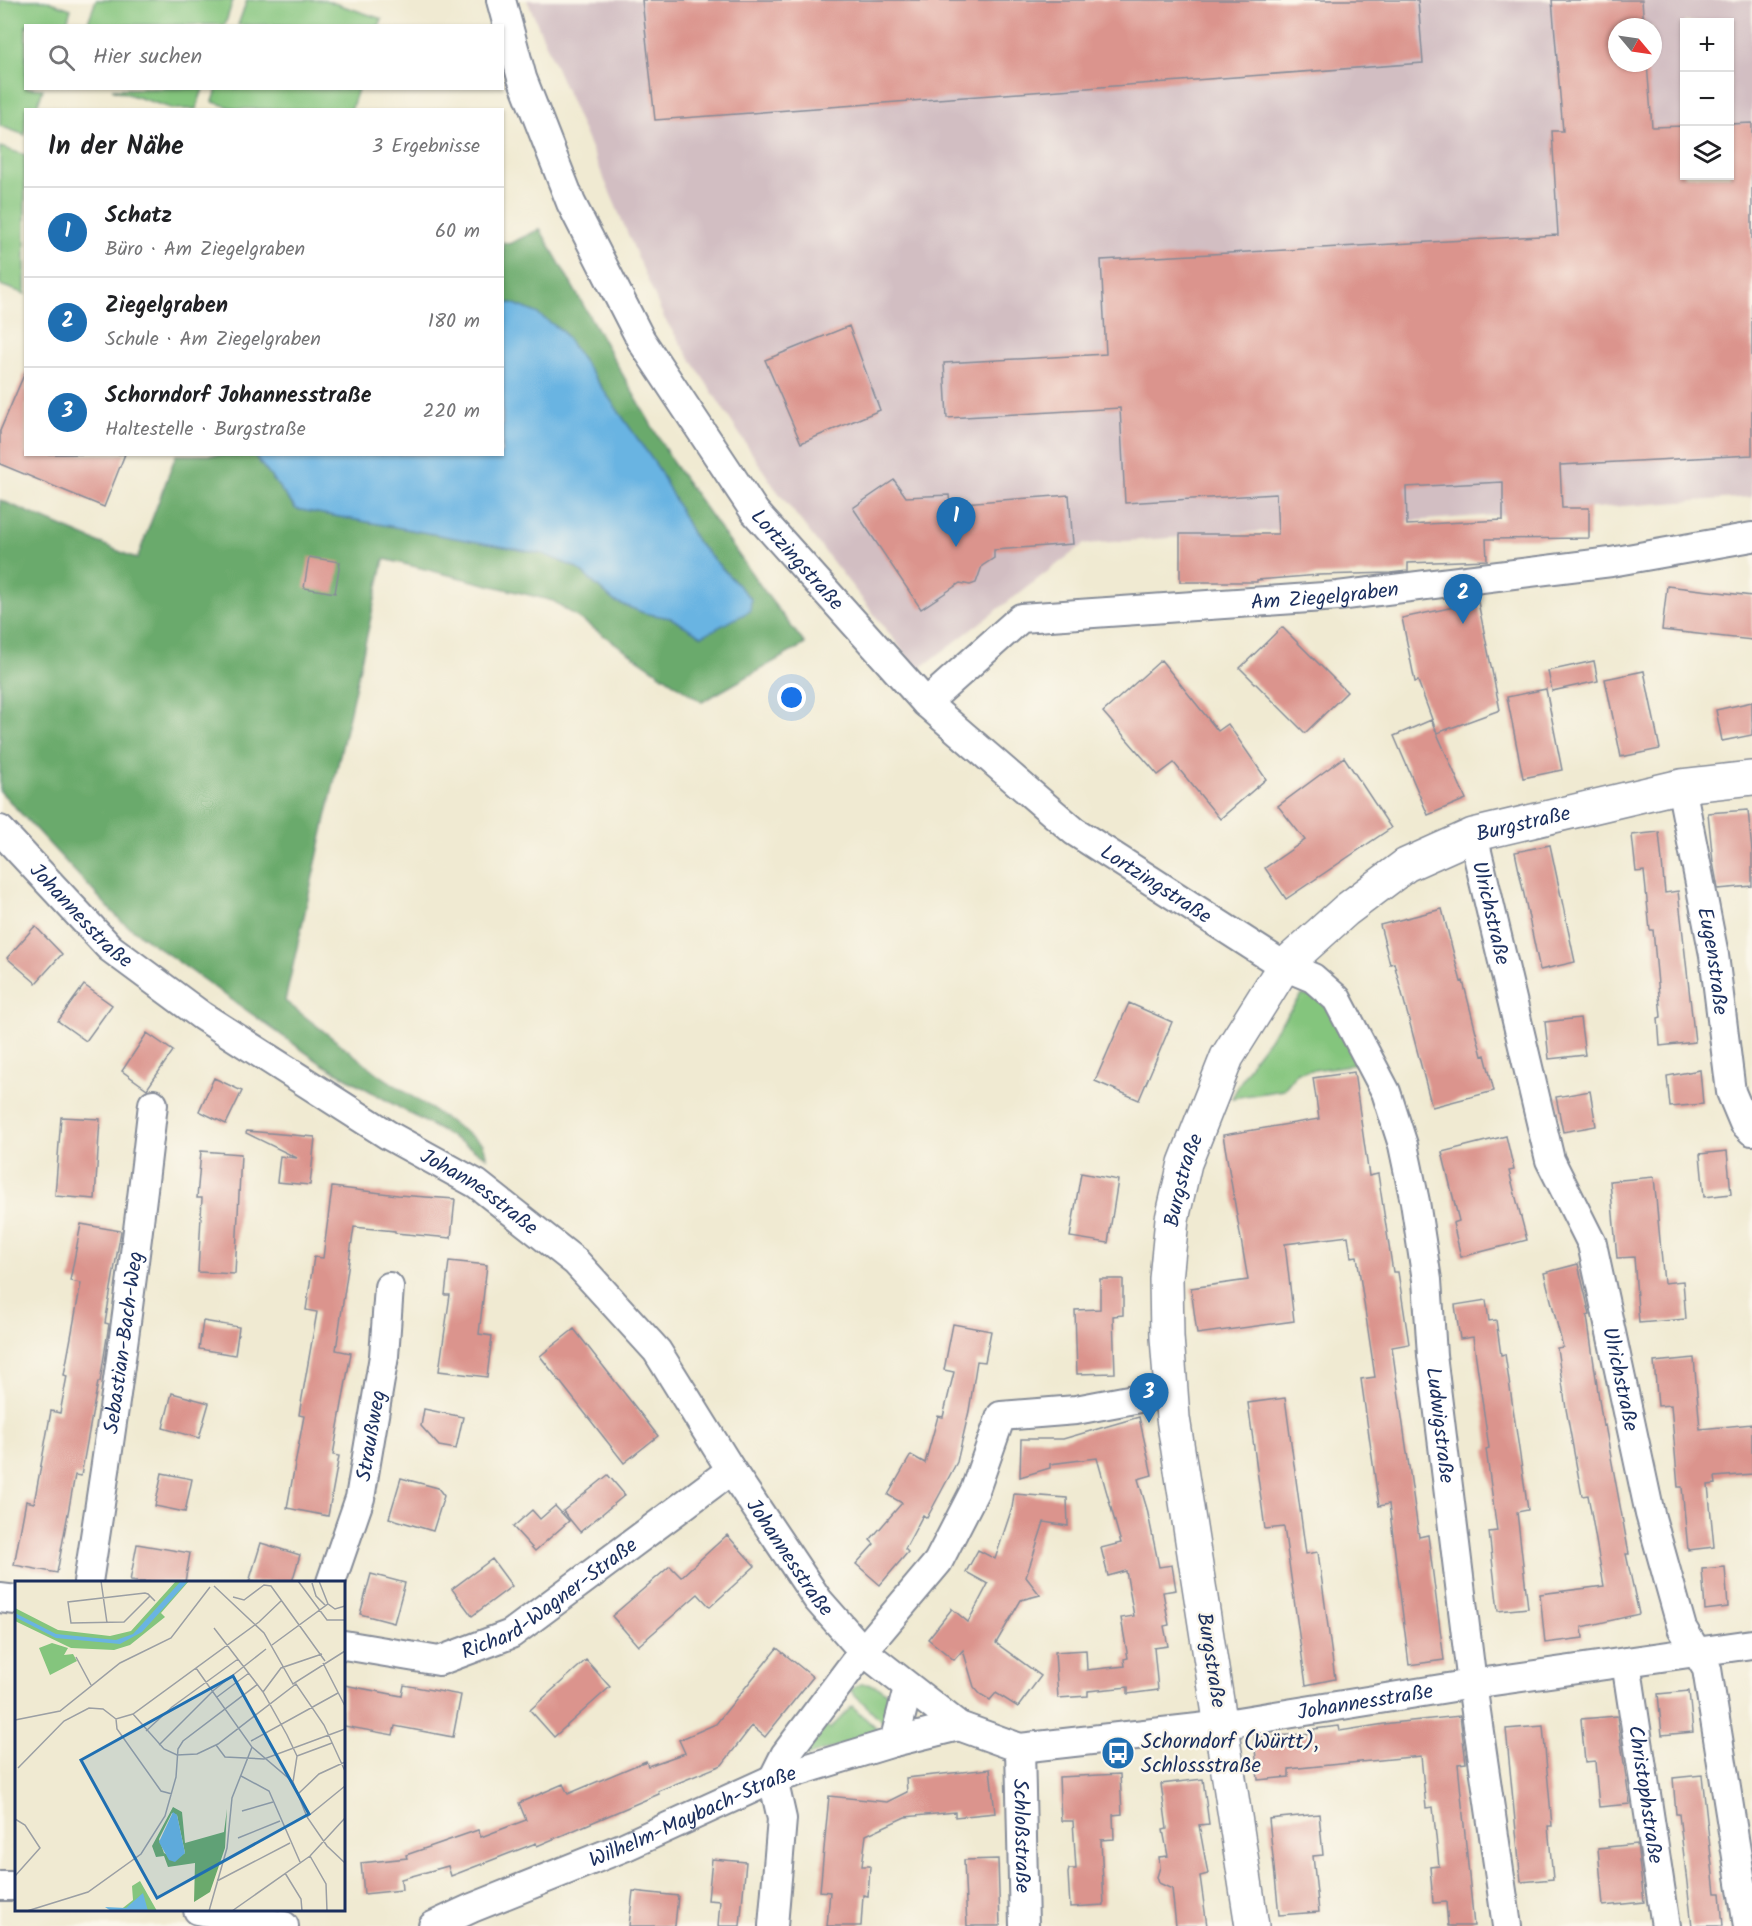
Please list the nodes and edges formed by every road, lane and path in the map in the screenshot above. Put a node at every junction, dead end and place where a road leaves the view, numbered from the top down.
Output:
1 (501, 0) edge
2 (1752, 537) edge
3 (926, 703) junction
4 (1752, 778) edge
5 (1681, 786) junction
6 (0, 830) edge
7 (1473, 835) junction
8 (1284, 966) junction
9 (153, 1104) dead end
10 (1752, 1131) edge
11 (389, 1287) dead end
12 (1171, 1392) junction
13 (731, 1470) junction
14 (88, 1581) edge
15 (331, 1581) edge
16 (0, 1598) edge
17 (15, 1600) edge
18 (1752, 1644) edge
19 (345, 1645) edge
20 (863, 1651) junction
21 (1695, 1652) junction
22 (1626, 1662) junction
23 (1472, 1684) junction
24 (908, 1688) junction
25 (1222, 1725) junction
26 (959, 1726) junction
27 (894, 1742) junction
28 (1020, 1748) junction
29 (773, 1779) junction
30 (203, 1911) edge
31 (267, 1925) edge
32 (433, 1926) edge
33 (773, 1926) edge
34 (1024, 1926) edge
35 (1252, 1926) edge
36 (1507, 1926) edge
37 (1666, 1926) edge
38 (1748, 1926) edge

1 - 3 street, Lortzingstraße
2 - 3 street, Am Ziegelgraben
3 - 8 street, Lortzingstraße
4 - 5 street, Burgstraße
5 - 7 street, Burgstraße
5 - 10 street, Eugenstraße
6 - 13 street, Johannesstraße
7 - 8 street, Burgstraße
7 - 21 street, Ulrichstraße
8 - 12 street, Burgstraße
8 - 23 street, Ludwigstraße
9 - 14 street, Sebastian-Bach-Weg
11 - 15 street, Straußweg
12 - 20 street
12 - 25 street, Burgstraße
13 - 19 street, Richard-Wagner-Straße
13 - 20 street, Johannesstraße
16 - 17 street
18 - 21 street, Johannesstraße
20 - 24 street, Johannesstraße
20 - 29 street
21 - 22 street, Johannesstraße
21 - 38 street, Ulrichstraße
22 - 23 street, Johannesstraße
22 - 37 street, Christophstraße
23 - 25 street, Johannesstraße
23 - 36 street, Ludwigstraße
24 - 26 street, Johannesstraße
24 - 27 street
25 - 28 street, Johannesstraße
25 - 35 street, Burgstraße
26 - 27 street, Wilhelm-Maybach-Straße
26 - 28 street, Johannesstraße
27 - 29 street, Wilhelm-Maybach-Straße
28 - 34 street, Schloßstraße
29 - 32 street, Wilhelm-Maybach-Straße
29 - 33 street
30 - 31 street

